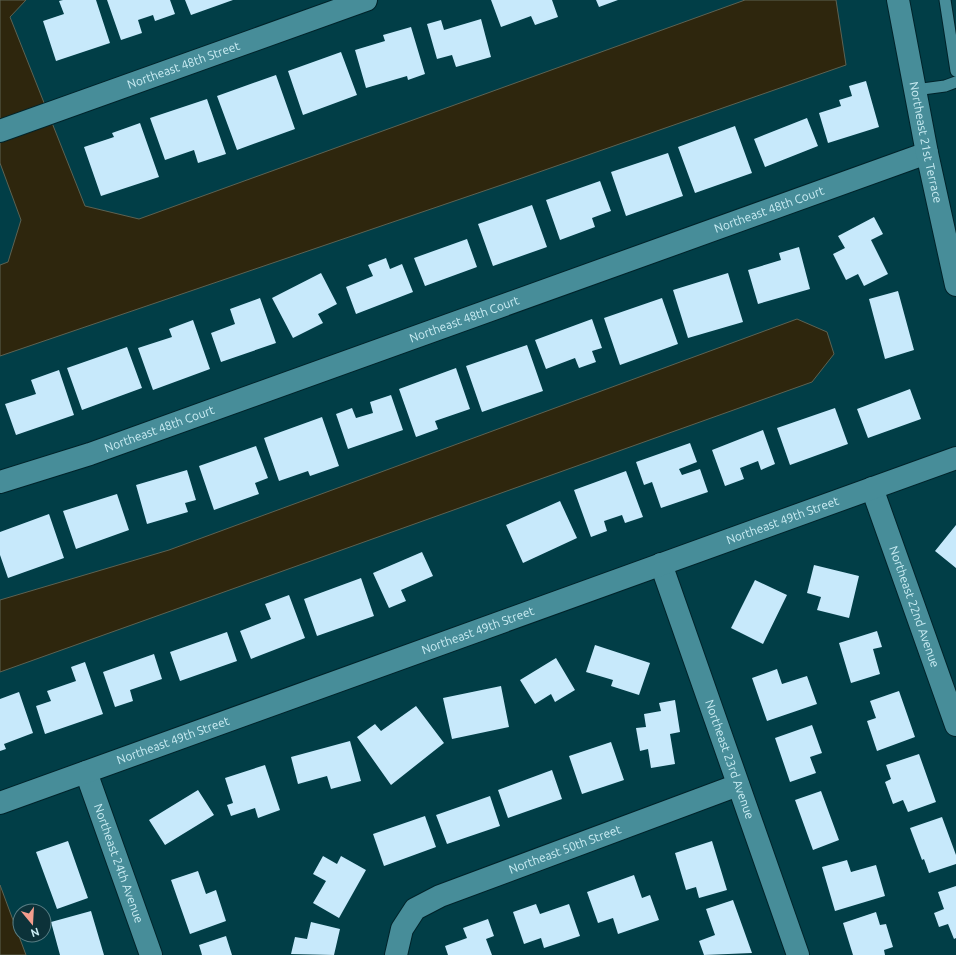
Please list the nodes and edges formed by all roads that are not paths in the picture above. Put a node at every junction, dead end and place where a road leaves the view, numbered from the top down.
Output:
1 (366, 0) edge
2 (898, 0) edge
3 (944, 0) edge
4 (956, 70) edge
5 (956, 82) edge
6 (915, 90) junction
7 (0, 131) edge
8 (927, 153) junction
9 (950, 229) edge
10 (956, 285) edge
11 (956, 458) edge
12 (0, 482) edge
13 (872, 488) junction
14 (661, 564) junction
15 (956, 726) edge
16 (86, 772) junction
17 (738, 785) junction
18 (0, 803) edge
19 (151, 955) edge
20 (396, 955) edge
21 (798, 955) edge

1 - 7 street, Northeast 48th Street
2 - 6 street, Northeast 21st Terrace
3 - 4 lane
5 - 6 lane
6 - 8 street, Northeast 21st Terrace
8 - 9 street, Northeast 21st Terrace
8 - 12 street, Northeast 48th Court
9 - 10 street, Northeast 21st Terrace
11 - 13 street, Northeast 49th Street
13 - 14 street, Northeast 49th Street
13 - 15 street, Northeast 22nd Avenue
14 - 16 street, Northeast 49th Street
14 - 17 street, Northeast 23rd Avenue
16 - 18 street, Northeast 49th Street
16 - 19 street, Northeast 24th Avenue
17 - 20 street, Northeast 50th Street
17 - 21 street, Northeast 23rd Avenue

